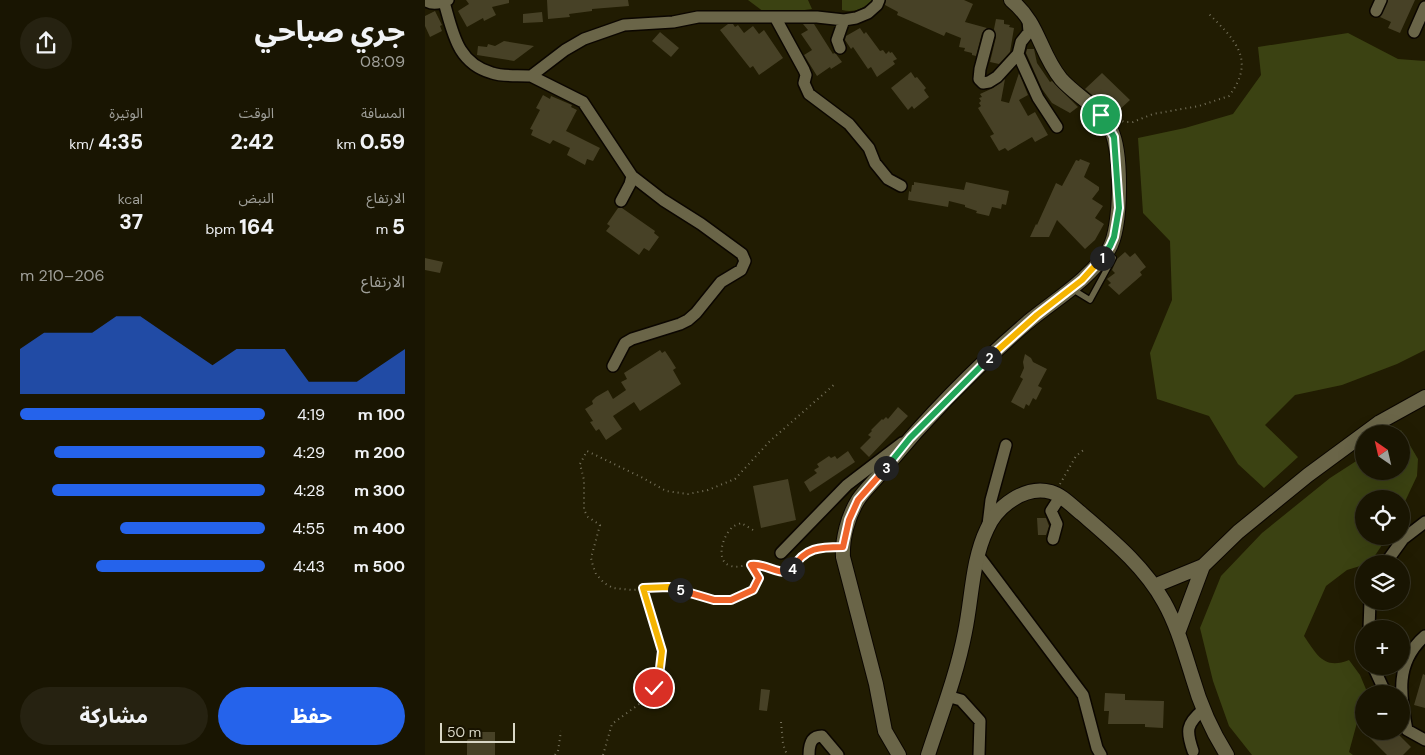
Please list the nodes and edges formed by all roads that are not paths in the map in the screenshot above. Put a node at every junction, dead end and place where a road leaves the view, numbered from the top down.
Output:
1 (425, 0) edge
2 (879, 0) edge
3 (1011, 0) edge
4 (446, 1) edge
5 (1425, 7) edge
6 (1027, 16) junction
7 (775, 17) junction
8 (844, 20) junction
9 (1415, 32) dead end
10 (989, 35) dead end
11 (840, 48) dead end
12 (1018, 54) junction
13 (531, 76) junction
14 (1057, 127) dead end
15 (632, 176) junction
16 (901, 186) dead end
17 (621, 201) dead end
18 (1113, 258) dead end
19 (1071, 288) junction
20 (613, 366) dead end
21 (1425, 397) edge
22 (910, 438) junction
23 (1006, 445) dead end
24 (1055, 495) junction
25 (1425, 522) edge
26 (987, 527) junction
27 (1053, 539) dead end
28 (781, 553) dead end
29 (978, 554) junction
30 (1391, 555) edge
31 (1203, 566) junction
32 (1155, 586) junction
33 (1178, 633) junction
34 (1425, 636) edge
35 (1403, 685) edge
36 (947, 696) junction
37 (1203, 710) junction
38 (1410, 729) edge
39 (1425, 740) edge
40 (1193, 751) dead end
41 (809, 755) edge
42 (838, 755) edge
43 (899, 755) edge
44 (928, 755) edge
45 (979, 755) edge
46 (1101, 755) edge
47 (1227, 755) edge

1 - 4 street
2 - 8 street
3 - 6 street
4 - 13 street
5 - 9 street
6 - 12 street
6 - 19 street
7 - 8 street
7 - 13 street
7 - 16 street
8 - 11 street
10 - 12 street
12 - 14 street
13 - 15 street
15 - 17 street
15 - 20 street
18 - 19 lane
19 - 22 street
21 - 31 street
22 - 28 street
22 - 43 street
23 - 26 street
24 - 26 street
24 - 27 street
24 - 32 street
25 - 30 street
26 - 29 street
29 - 36 street
29 - 46 street
31 - 32 street
31 - 33 street
32 - 33 street
33 - 37 street
34 - 35 street
36 - 44 street
36 - 45 street
37 - 40 street
37 - 47 street
38 - 39 street
41 - 42 street

